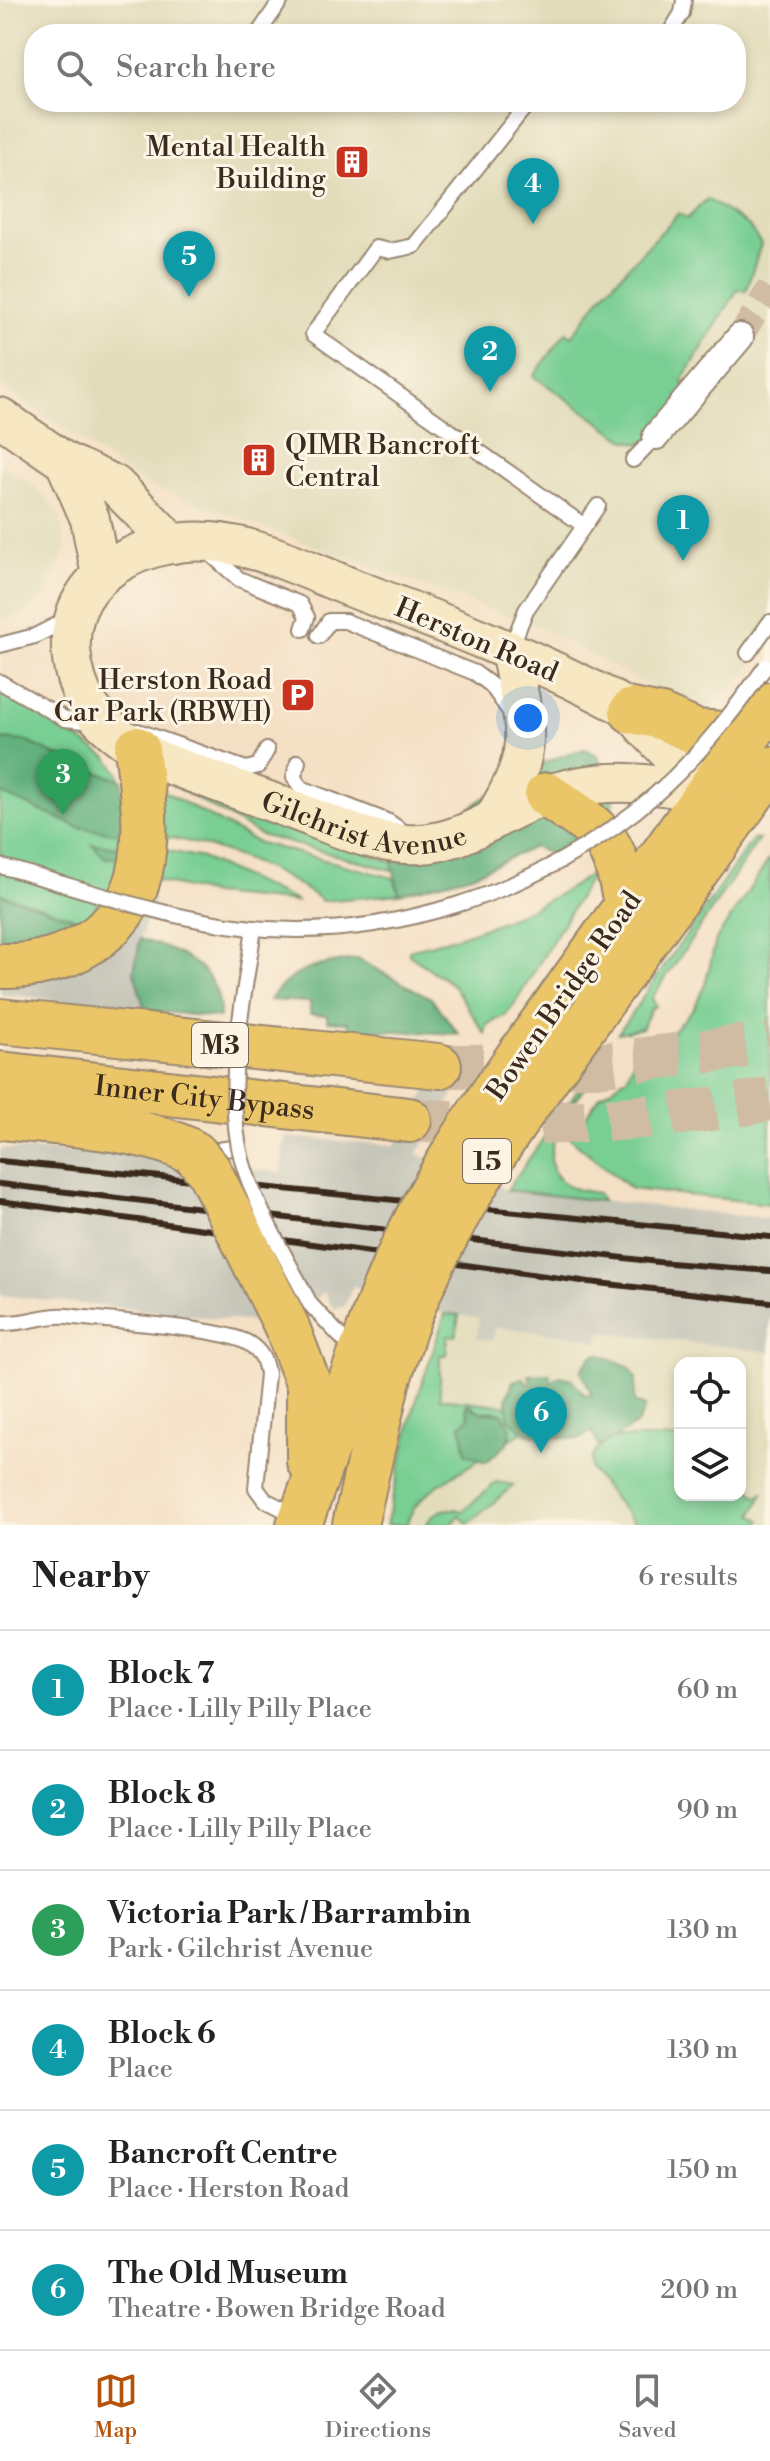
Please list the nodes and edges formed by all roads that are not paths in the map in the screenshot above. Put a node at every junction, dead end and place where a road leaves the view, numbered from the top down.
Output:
1 (281, 0) edge
2 (684, 0) edge
3 (265, 24) edge
4 (675, 24) edge
5 (521, 112) edge
6 (740, 337) tunnel mouth
7 (0, 417) edge
8 (656, 436) joint
9 (633, 460) dead end
10 (65, 462) junction
11 (598, 506) dead end
12 (583, 525) junction
13 (185, 543) junction
14 (101, 575) junction
15 (75, 615) junction
16 (770, 622) edge
17 (303, 629) dead end
18 (319, 636) dead end
19 (0, 645) edge
20 (510, 650) junction
21 (748, 653) dead end
22 (770, 660) edge
23 (0, 682) edge
24 (632, 711) junction
25 (121, 736) junction
26 (524, 737) junction
27 (267, 750) dead end
28 (298, 762) dead end
29 (745, 772) edge
30 (547, 795) junction
31 (492, 821) junction
32 (422, 844) junction
33 (0, 866) edge
34 (626, 904) junction
35 (254, 928) junction
36 (0, 966) edge
37 (0, 1021) edge
38 (439, 1066) tunnel mouth
39 (0, 1074) edge
40 (0, 1117) edge
41 (409, 1120) tunnel mouth
42 (239, 1147) junction
43 (195, 1154) junction
44 (390, 1320) junction
45 (303, 1322) junction
46 (0, 1323) edge
47 (373, 1370) junction
48 (303, 1512) edge
49 (355, 1525) edge

1 - 3 lane
2 - 4 lane
5 - 12 lane
6 - 8 street
7 - 10 main road
8 - 9 lane
10 - 13 main road
10 - 14 main road
11 - 12 lane
12 - 20 lane
13 - 14 main road, Herston Road
13 - 17 lane
13 - 20 main road, Herston Road
14 - 15 main road, Herston Road
15 - 19 lane
15 - 25 main road, Herston Road
16 - 21 lane
18 - 26 lane
20 - 24 main road, Herston Road
20 - 26 main road
22 - 35 lane, bridge
23 - 25 lane, Gilchrist Avenue
24 - 29 main road, Herston Road
24 - 29 highway
25 - 27 lane
25 - 32 main road, Gilchrist Avenue
25 - 36 highway
26 - 31 main road
28 - 32 lane
29 - 30 main road, Gilchrist Avenue
29 - 34 highway, Bowen Bridge Road / 15
29 - 44 highway, Bowen Bridge Road / 15, bridge
30 - 31 main road, Gilchrist Avenue
30 - 34 highway
31 - 32 main road, Gilchrist Avenue
33 - 35 lane, bridge
34 - 44 highway, Bowen Bridge Road / 15, bridge
35 - 42 lane, bridge
37 - 38 highway, Inner City Bypass / M3
39 - 41 highway, Inner City Bypass / M3
40 - 43 highway
42 - 43 lane
42 - 45 lane, bridge
43 - 45 highway, bridge
44 - 47 highway, Bowen Bridge Road / 15
45 - 47 lane
45 - 48 highway
46 - 48 lane
47 - 48 highway, Bowen Bridge Road / 15
47 - 49 highway, Bowen Bridge Road / 15

